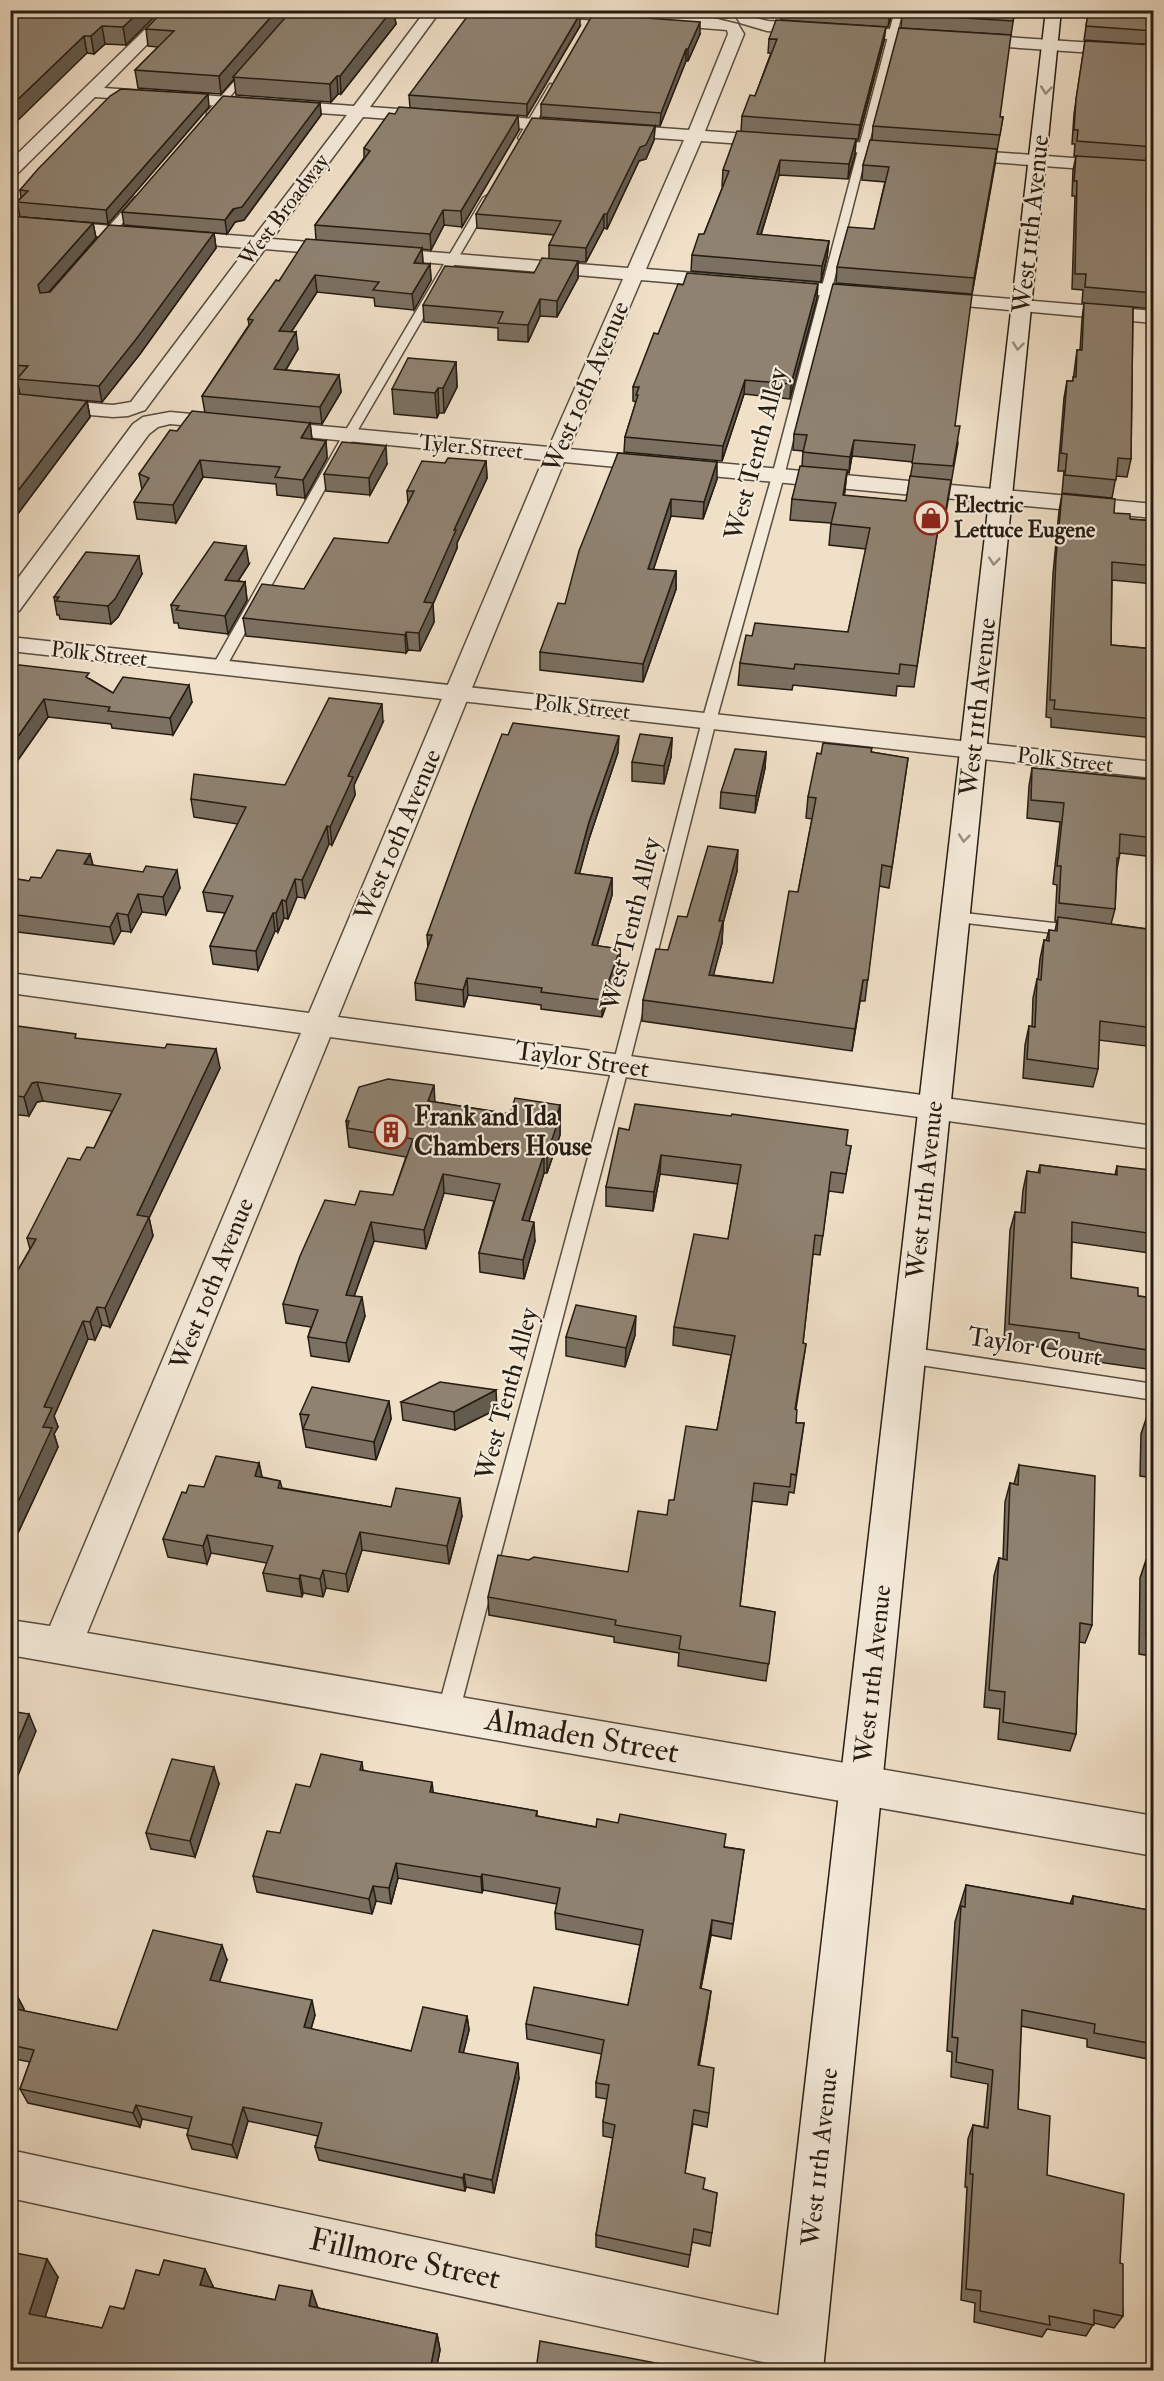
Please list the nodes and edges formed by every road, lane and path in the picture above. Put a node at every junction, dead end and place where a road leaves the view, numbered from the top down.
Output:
1 (174, 10) edge
2 (434, 10) edge
3 (527, 10) edge
4 (899, 10) edge
5 (1054, 10) edge
6 (743, 20) edge
7 (892, 34) junction
8 (1051, 45) junction
9 (1154, 52) edge
10 (258, 60) edge
11 (561, 72) edge
12 (92, 92) junction
13 (221, 102) junction
14 (358, 112) junction
15 (206, 119) edge
16 (531, 124) junction
17 (695, 135) junction
18 (865, 148) junction
19 (514, 153) edge
20 (1038, 161) junction
21 (1154, 169) edge
22 (10, 171) edge
23 (147, 188) edge
24 (491, 192) edge
25 (10, 223) edge
26 (110, 231) junction
27 (259, 244) junction
28 (94, 249) edge
29 (452, 260) junction
30 (635, 275) junction
31 (825, 290) junction
32 (1022, 307) junction
33 (1154, 317) edge
34 (10, 402) edge
35 (140, 416) junction
36 (349, 435) junction
37 (556, 455) junction
38 (778, 476) junction
39 (1001, 496) junction
40 (1154, 511) edge
41 (10, 606) edge
42 (10, 644) edge
43 (219, 667) junction
44 (457, 693) junction
45 (709, 721) junction
46 (974, 750) junction
47 (1154, 770) edge
48 (955, 917) junction
49 (1095, 933) edge
50 (10, 983) edge
51 (319, 1024) junction
52 (621, 1065) junction
53 (934, 1108) junction
54 (1154, 1138) edge
55 (908, 1355) junction
56 (1154, 1392) edge
57 (10, 1637) edge
58 (62, 1646) junction
59 (448, 1713) junction
60 (861, 1785) junction
61 (1154, 1836) edge
62 (10, 2174) edge
63 (798, 2358) edge

1 - 12 street
2 - 14 street, West Broadway
3 - 6 street
4 - 7 lane, West Tenth Alley
5 - 8 street, West 11th Avenue
6 - 7 street
6 - 17 street, West 10th Avenue
7 - 8 street
7 - 18 lane, West Tenth Alley
8 - 9 street
8 -> 20 street, West 11th Avenue
10 - 13 lane
11 - 16 lane
12 - 13 street
12 - 22 street
13 - 14 street
13 - 15 lane
14 - 16 street
14 - 27 street, West Broadway
16 - 17 street
16 - 19 lane
17 - 18 street
17 - 30 street, West 10th Avenue
18 - 20 street
18 - 31 lane, West Tenth Alley
20 - 21 street
20 - 32 street, West 11th Avenue
23 - 26 lane
24 - 29 lane
25 - 26 street
26 - 27 street
26 - 28 lane
27 - 29 street
27 - 35 street, West Broadway
29 - 30 street
29 - 36 lane
30 - 31 street
30 - 37 street, West 10th Avenue
31 - 32 street
31 - 38 lane, West Tenth Alley
32 - 33 street
32 -> 39 street, West 11th Avenue
34 - 35 street, Tyler Street
35 - 36 street, Tyler Street
35 - 41 street, West Broadway
36 - 37 street, Tyler Street
36 - 43 lane
37 - 38 street, Tyler Street
37 - 44 street, West 10th Avenue
38 - 39 street, Tyler Street
38 - 45 lane, West Tenth Alley
39 - 40 street, Tyler Street
39 -> 46 street, West 11th Avenue
42 - 43 street, Polk Street
43 - 44 street, Polk Street
44 - 45 street, Polk Street
44 - 51 street, West 10th Avenue
45 - 46 street, Polk Street
45 - 52 lane, West Tenth Alley
46 - 47 street, Polk Street
46 -> 48 street, West 11th Avenue
48 - 49 lane
48 - 53 street, West 11th Avenue
50 - 51 street, Taylor Street
51 - 52 street, Taylor Street
51 - 58 street, West 10th Avenue
52 - 53 street, Taylor Street
52 - 59 lane, West Tenth Alley
53 - 54 street, Taylor Street
53 - 55 street, West 11th Avenue
55 - 56 lane, Taylor Court
55 - 60 street, West 11th Avenue
57 - 58 street, Almaden Street
58 - 59 street, Almaden Street
59 - 60 street, Almaden Street
60 - 61 street, Almaden Street
60 - 63 street, West 11th Avenue
62 - 63 street, Fillmore Street

